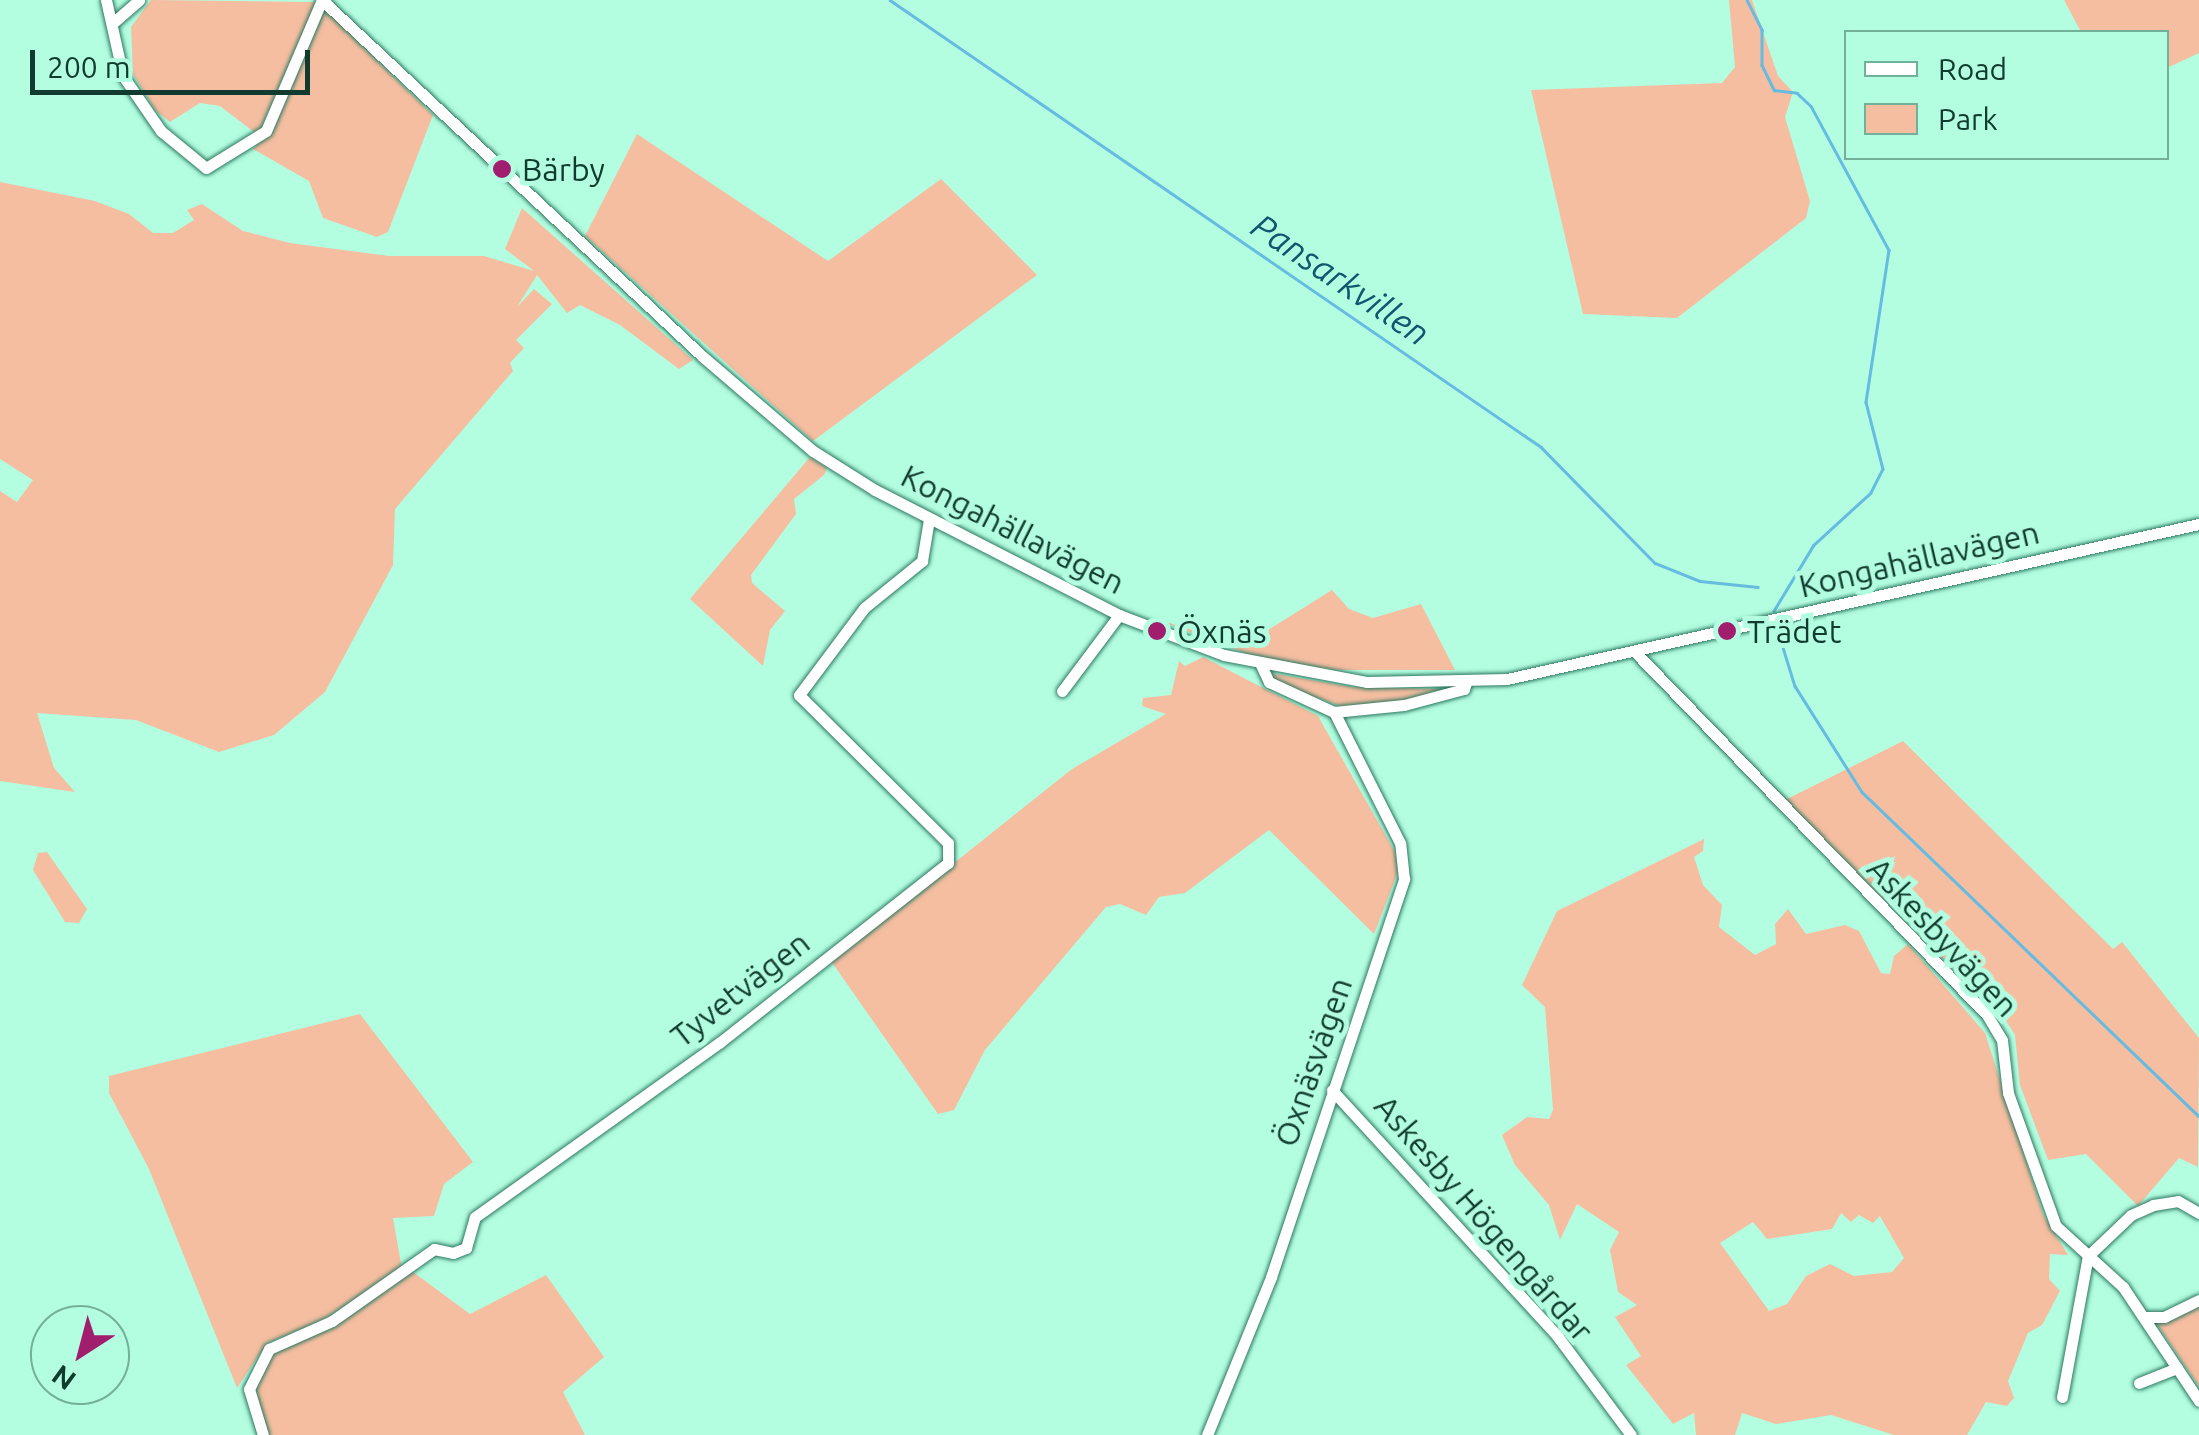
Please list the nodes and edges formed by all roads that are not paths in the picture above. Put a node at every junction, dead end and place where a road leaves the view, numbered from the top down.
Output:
1 (106, 0) edge
2 (139, 0) edge
3 (322, 0) edge
4 (115, 22) junction
5 (929, 518) junction
6 (2199, 524) edge
7 (1119, 615) junction
8 (1635, 652) junction
9 (1261, 665) junction
10 (1466, 683) junction
11 (1062, 691) dead end
12 (1334, 712) junction
13 (1332, 1090) junction
14 (2199, 1213) edge
15 (2088, 1256) junction
16 (2199, 1300) edge
17 (2144, 1317) junction
18 (2176, 1368) junction
19 (2139, 1383) dead end
20 (2062, 1397) dead end
21 (2199, 1401) edge
22 (1631, 1434) edge
23 (263, 1435) edge
24 (1207, 1435) edge

1 - 4 street
2 - 4 street
3 - 4 street
3 - 5 street, Kongahällavägen
5 - 7 street, Kongahällavägen
5 - 23 street, Tyvetvägen
6 - 8 street, Kongahällavägen
7 - 9 street, Kongahällavägen
7 - 11 street
8 - 10 street, Kongahällavägen
8 - 15 street, Askesbyvägen
9 - 10 street, Kongahällavägen
9 - 12 street
10 - 12 street
12 - 13 street, Öxnäsvägen
13 - 22 street, Askesby Högengårdar
13 - 24 street, Öxnäsvägen
14 - 15 street
15 - 17 street, Askesbyvägen
15 - 20 street
16 - 17 street
17 - 18 street, Askesbyvägen
18 - 19 street
18 - 21 street, Askesbyvägen

